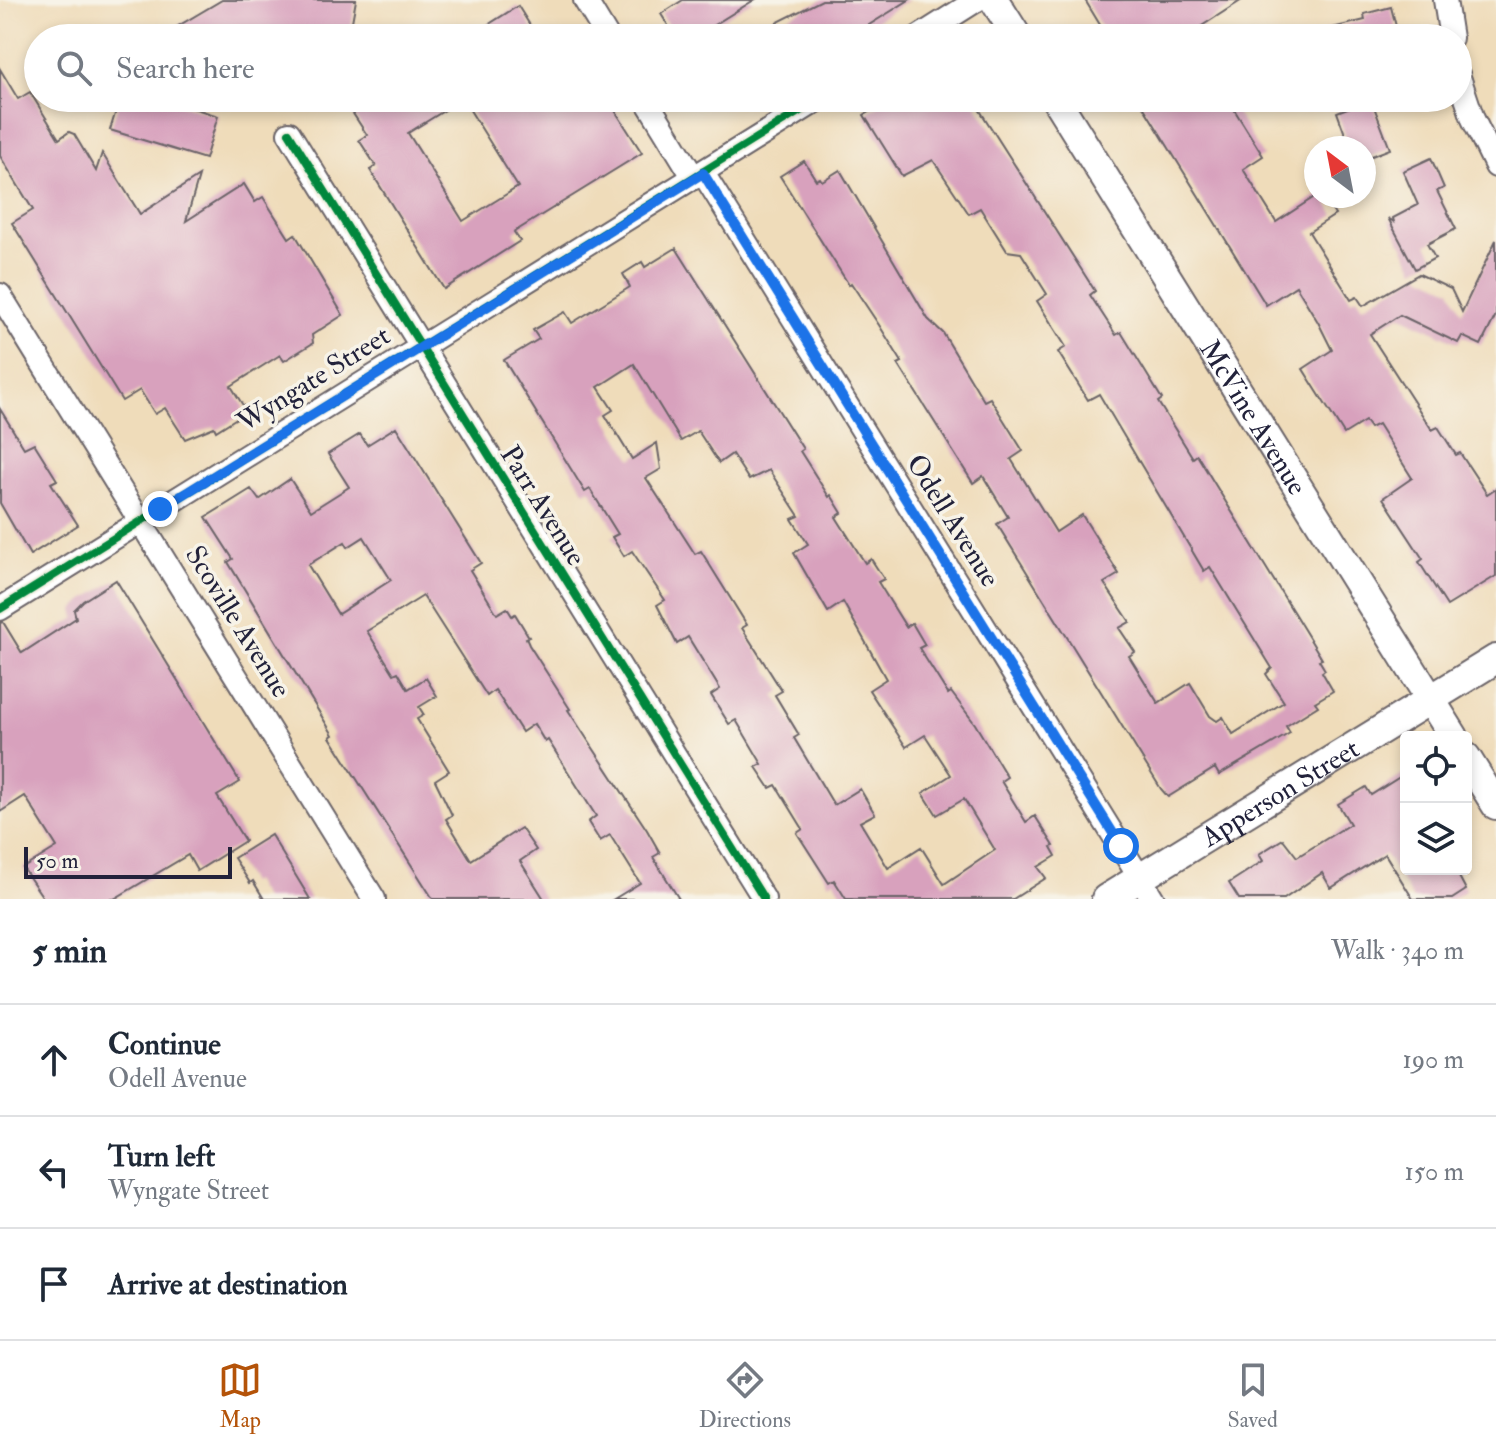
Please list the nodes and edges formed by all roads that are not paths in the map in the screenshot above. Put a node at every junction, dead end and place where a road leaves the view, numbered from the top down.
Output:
1 (585, 0) edge
2 (977, 0) edge
3 (994, 0) edge
4 (1445, 0) edge
5 (600, 24) edge
6 (939, 24) edge
7 (1009, 24) edge
8 (1449, 24) edge
9 (655, 112) edge
10 (799, 112) edge
11 (1064, 112) edge
12 (1471, 112) edge
13 (289, 133) dead end
14 (1496, 166) edge
15 (698, 176) junction
16 (0, 295) edge
17 (420, 346) junction
18 (142, 521) junction
19 (0, 609) edge
20 (1496, 659) edge
21 (1431, 699) junction
22 (1450, 731) edge
23 (1472, 767) edge
24 (1496, 805) edge
25 (1146, 889) edge
26 (374, 899) edge
27 (764, 899) edge
28 (1106, 899) edge

1 - 5 street
2 - 6 street
3 - 7 street
4 - 8 street
9 - 15 street, Odell Avenue
10 - 15 street, Wyngate Street
11 - 21 street, McVine Avenue
12 - 14 street
13 - 17 street, Parr Avenue
15 - 17 street, Wyngate Street
15 - 25 street, Odell Avenue
16 - 18 street, Scoville Avenue
17 - 18 street, Wyngate Street
17 - 27 street, Parr Avenue
18 - 19 street, Wyngate Street
18 - 26 street, Scoville Avenue
20 - 21 street, Apperson Street
21 - 22 street, McVine Avenue
21 - 25 street, Apperson Street
23 - 24 street
25 - 28 street, Apperson Street

